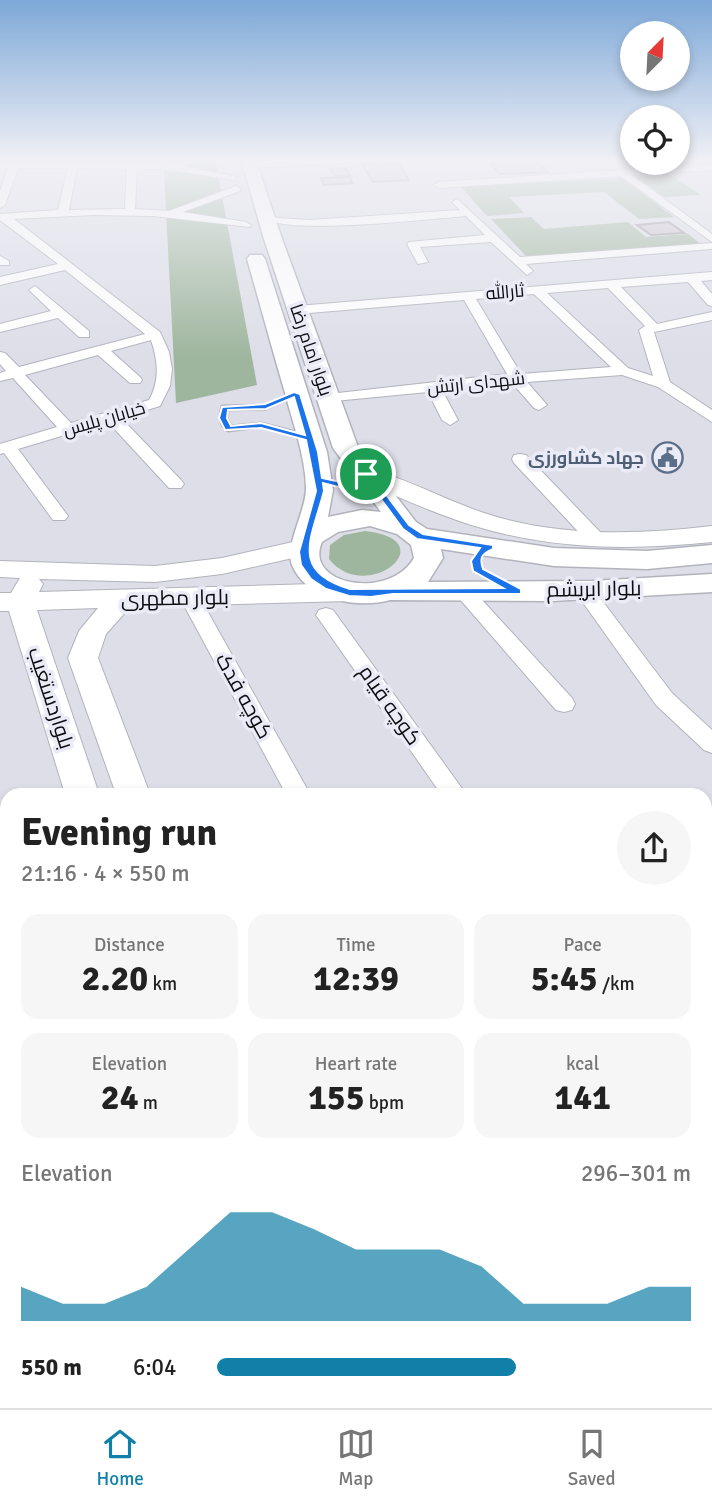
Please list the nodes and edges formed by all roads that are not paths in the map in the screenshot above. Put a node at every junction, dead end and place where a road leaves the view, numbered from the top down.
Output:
1 (15, 224) edge
2 (245, 224) edge
3 (285, 224) edge
4 (328, 224) edge
5 (479, 224) edge
6 (691, 224) edge
7 (261, 226) junction
8 (494, 238) junction
9 (712, 239) edge
10 (712, 246) edge
11 (422, 261) dead end
12 (516, 261) junction
13 (67, 266) junction
14 (712, 276) edge
15 (691, 277) junction
16 (0, 281) edge
17 (610, 283) junction
18 (537, 286) junction
19 (35, 290) dead end
20 (467, 295) junction
21 (712, 302) edge
22 (298, 310) junction
23 (61, 313) junction
24 (712, 316) edge
25 (0, 328) edge
26 (654, 328) junction
27 (84, 334) dead end
28 (155, 335) junction
29 (101, 350) junction
30 (0, 356) edge
31 (623, 371) junction
32 (8, 375) edge
33 (516, 379) junction
34 (135, 380) dead end
35 (663, 384) junction
36 (433, 387) junction
37 (296, 394) junction
38 (712, 395) edge
39 (329, 399) junction
40 (688, 401) junction
41 (540, 405) dead end
42 (111, 416) junction
43 (712, 417) edge
44 (450, 420) dead end
45 (68, 429) junction
46 (310, 439) junction
47 (4, 448) edge
48 (520, 459) dead end
49 (367, 475) junction
50 (318, 479) junction
51 (176, 484) dead end
52 (59, 516) dead end
53 (413, 532) junction
54 (712, 534) edge
55 (594, 537) junction
56 (308, 543) junction
57 (489, 547) junction
58 (712, 554) edge
59 (0, 569) edge
60 (54, 570) junction
61 (712, 583) edge
62 (584, 590) junction
63 (393, 591) junction
64 (517, 591) junction
65 (349, 592) junction
66 (465, 593) junction
67 (190, 598) junction
68 (121, 600) junction
69 (10, 602) edge
70 (326, 615) dead end
71 (564, 704) dead end
72 (712, 744) edge
73 (80, 788) edge
74 (131, 788) edge
75 (295, 788) edge
76 (450, 788) edge

1 - 13 street
2 - 7 street
3 - 7 street
4 - 7 street
5 - 8 street
6 - 9 street
7 - 22 main road, بلوار امام رضا
7 - 37 main road, بلوار امام رضا
8 - 11 street
8 - 12 street
10 - 12 street
12 - 18 street
13 - 16 street
13 - 28 street
14 - 15 street, ثارالله
15 - 17 street, ثارالله
15 - 21 street
17 - 18 street, ثارالله
17 - 26 street
18 - 20 street, ثارالله
18 - 31 street
19 - 23 street
20 - 22 street, ثارالله
20 - 33 street
22 - 39 main road, بلوار امام رضا
23 - 25 street
23 - 27 street
24 - 26 street
26 - 35 street
28 - 29 street
28 - 42 street, خیابان پلیس
29 - 32 street
29 - 34 street
30 - 32 street
31 - 33 street, شهدای ارتش
31 - 35 street
32 - 45 street
33 - 36 street, شهدای ارتش
33 - 41 street
35 - 40 street
36 - 39 street, شهدای ارتش
36 - 44 street
37 - 46 main road, بلوار امام رضا
37 - 46 lane
38 - 40 street
39 - 49 main road, بلوار امام رضا
40 - 43 street
42 - 45 street, خیابان پلیس
42 - 51 street
45 - 47 street, خیابان پلیس
46 - 50 main road, بلوار امام رضا
47 - 52 street
48 - 55 street
49 - 50 main road
49 - 53 main road, بلوار امام رضا
49 - 55 main road
50 - 56 main road, بلوار امام رضا
53 - 56 main road
53 - 57 main road, بلوار ابریشم
53 - 63 main road
54 - 55 main road
56 - 60 main road, بلوار مطهری
56 - 65 main road
57 - 58 main road, بلوار ابریشم
57 - 64 main road
59 - 60 main road, بلوار مطهری
60 - 69 main road
61 - 62 main road, بلوار ابریشم
62 - 64 main road, بلوار ابریشم
62 - 72 street
63 - 65 main road
63 - 66 main road, بلوار ابریشم
64 - 66 main road, بلوار ابریشم
65 - 67 main road, بلوار مطهری
66 - 71 street
67 - 68 main road, بلوار مطهری
67 - 75 street, کوچه فدک
68 - 69 main road, بلوار مطهری
68 - 74 main road
69 - 73 main road, بلواردستغیب
70 - 76 street, کوچه قیام

